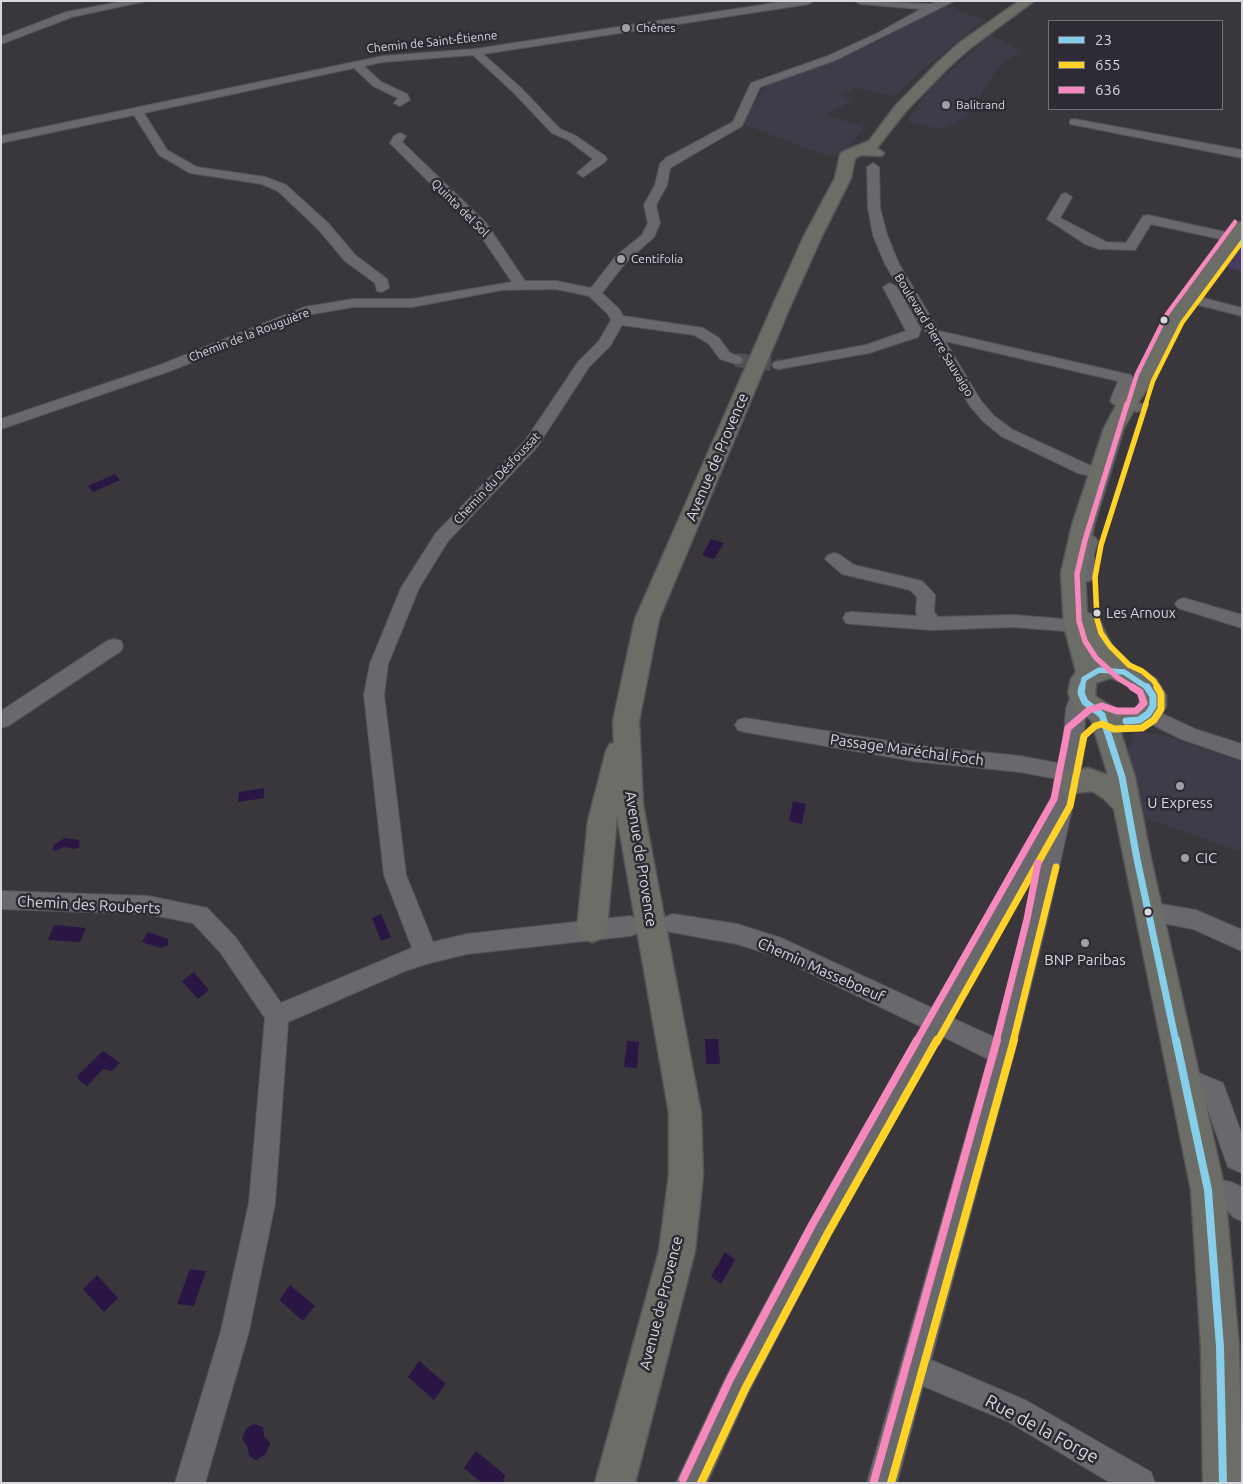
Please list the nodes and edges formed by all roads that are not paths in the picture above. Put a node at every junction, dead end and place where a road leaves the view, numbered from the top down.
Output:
1 (141, 1) edge
2 (809, 1) edge
3 (860, 1) edge
4 (949, 1) edge
5 (1028, 1) edge
6 (932, 7) junction
7 (1, 41) edge
8 (475, 52) junction
9 (356, 64) junction
10 (400, 103) dead end
11 (137, 111) junction
12 (1074, 122) dead end
13 (400, 136) dead end
14 (1, 140) edge
15 (1242, 154) edge
16 (863, 162) junction
17 (583, 172) dead end
18 (1066, 197) dead end
19 (1053, 219) junction
20 (1042, 231) dead end
21 (1238, 233) edge
22 (892, 264) junction
23 (521, 285) junction
24 (594, 293) junction
25 (380, 295) junction
26 (1188, 298) junction
27 (1242, 312) edge
28 (618, 320) junction
29 (934, 334) junction
30 (736, 360) tunnel mouth
31 (779, 365) tunnel mouth
32 (1132, 405) junction
33 (1, 424) edge
34 (1130, 430) junction
35 (1103, 469) junction
36 (834, 559) dead end
37 (1086, 576) junction
38 (1184, 604) dead end
39 (852, 618) dead end
40 (1242, 622) edge
41 (933, 624) junction
42 (1076, 626) junction
43 (114, 646) dead end
44 (1124, 672) junction
45 (1085, 684) junction
46 (1126, 717) junction
47 (1, 721) edge
48 (626, 722) junction
49 (745, 725) dead end
50 (1076, 732) junction
51 (1242, 752) edge
52 (1066, 786) junction
53 (1127, 805) junction
54 (1030, 883) junction
55 (1, 900) edge
56 (1149, 912) junction
57 (673, 924) dead end
58 (630, 926) dead end
59 (592, 929) junction
60 (1242, 941) edge
61 (426, 954) junction
62 (277, 1016) junction
63 (936, 1022) junction
64 (1002, 1053) junction
65 (1184, 1079) junction
66 (1242, 1160) edge
67 (1208, 1190) junction
68 (1242, 1208) edge
69 (915, 1368) junction
70 (190, 1483) edge
71 (615, 1483) edge
72 (691, 1483) edge
73 (882, 1483) edge
74 (1140, 1483) edge
75 (1223, 1483) edge

1 - 7 street
2 - 8 street, Chemin de Saint-Étienne
3 - 6 street
4 - 6 street
5 - 16 main road
6 - 24 street
8 - 9 street, Chemin de Saint-Étienne
8 - 17 street
9 - 10 street
9 - 11 street, Chemin de Saint-Étienne
11 - 14 street, Chemin de Saint-Étienne
11 - 25 street
12 - 15 street
13 - 23 street, Quinta del Sol
16 - 22 street, Boulevard Pierre Sauvaigo
16 - 48 main road, Avenue de Provence
18 - 19 street
19 - 20 street
19 - 21 street
21 - 26 main road
22 - 29 street, Boulevard Pierre Sauvaigo
22 - 31 street
23 - 24 street, Chemin de la Rouguière
23 - 25 street, Chemin de la Rouguière
24 - 28 street
25 - 33 street, Chemin de la Rouguière
26 - 27 street
26 - 32 main road
28 - 30 street
28 - 61 street, Chemin du Désfoussat
29 - 32 street
29 - 35 street, Boulevard Pierre Sauvaigo
32 - 34 main road
32 - 35 main road
34 - 35 main road
34 - 37 main road
35 - 37 street
35 - 42 main road
36 - 41 street
37 - 44 main road
38 - 40 street
39 - 41 street
41 - 42 street
42 - 45 main road
43 - 47 street
44 - 45 main road
44 - 46 main road
45 - 46 main road
45 - 50 street
46 - 50 street
46 - 51 street
46 - 53 main road
48 - 59 main road
48 - 71 main road, Avenue de Provence
49 - 52 street, Passage Maréchal Foch
50 - 52 street
52 - 53 main road
52 - 54 street
53 - 56 main road
54 - 63 street
54 - 64 street
55 - 62 street, Chemin des Rouberts
56 - 60 street
56 - 65 main road
57 - 63 street, Chemin Masseboeuf
58 - 59 street
59 - 61 street
61 - 62 street
62 - 70 street
63 - 64 street, Chemin Masseboeuf
63 - 72 street
64 - 69 street
65 - 66 street
65 - 67 main road
67 - 68 street
67 - 75 main road
69 - 73 street
69 - 74 street, Rue de la Forge

